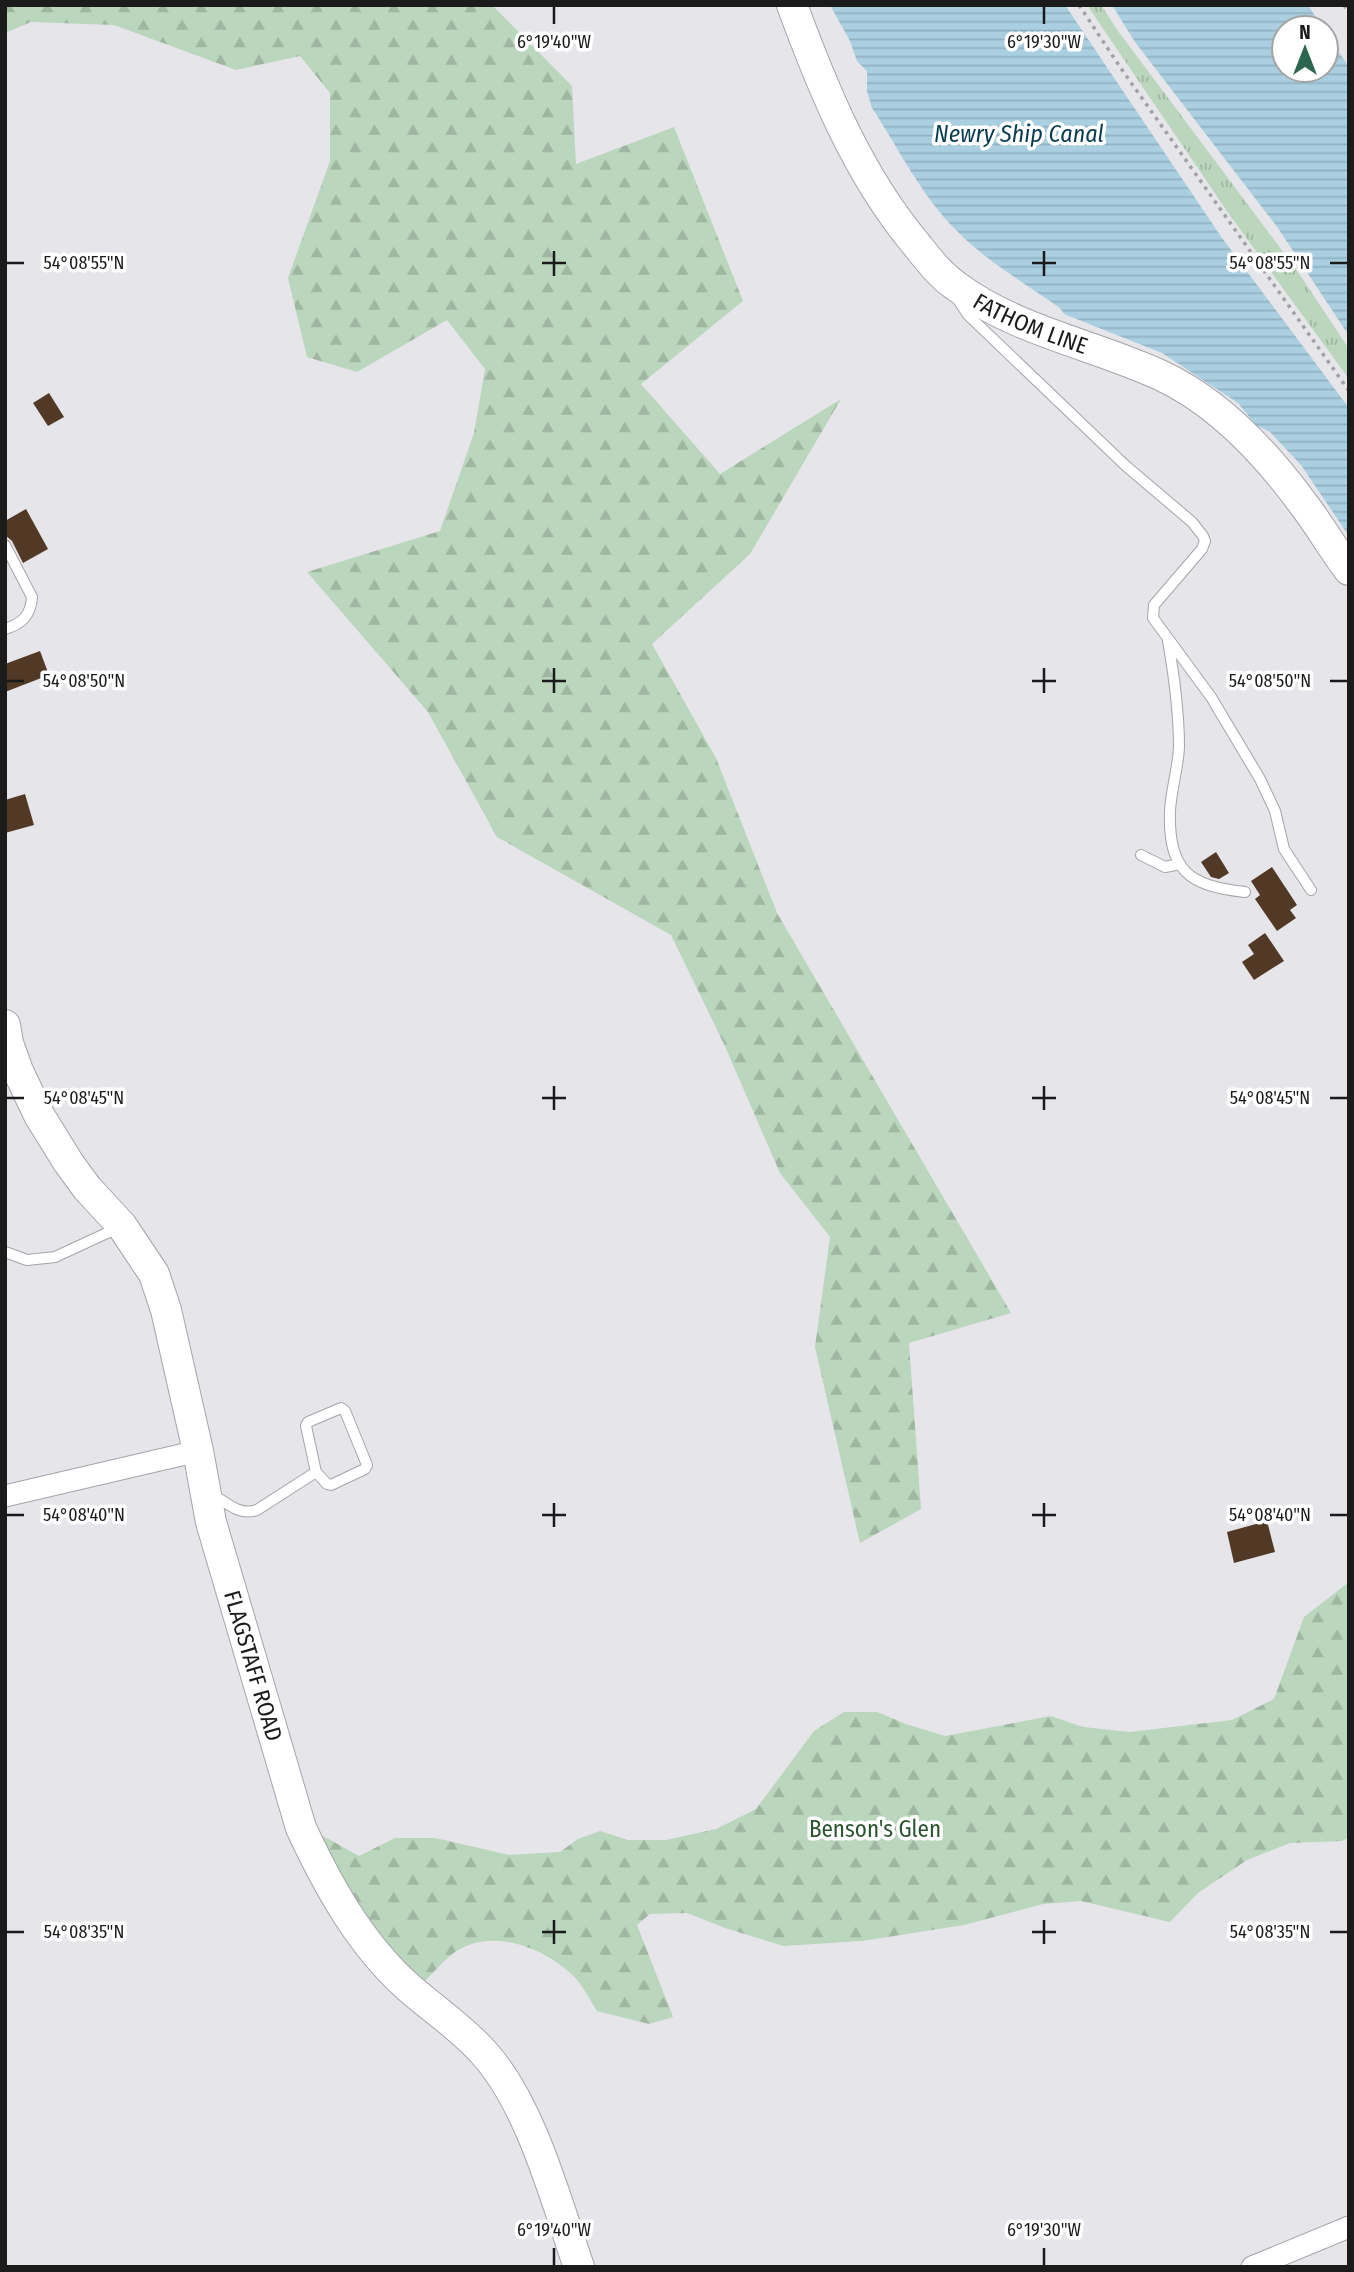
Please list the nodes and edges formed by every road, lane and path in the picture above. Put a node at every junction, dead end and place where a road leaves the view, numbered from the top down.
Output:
1 (792, 5) edge
2 (1079, 5) edge
3 (1344, 5) edge
4 (1349, 13) edge
5 (955, 285) junction
6 (1349, 391) edge
7 (5, 545) edge
8 (1349, 570) edge
9 (5, 629) edge
10 (1168, 638) junction
11 (1141, 855) dead end
12 (1180, 864) junction
13 (1311, 890) dead end
14 (1245, 892) dead end
15 (5, 1025) edge
16 (122, 1226) junction
17 (5, 1252) edge
18 (198, 1451) junction
19 (316, 1472) junction
20 (206, 1494) junction
21 (5, 1496) edge
22 (1349, 2227) edge
23 (579, 2267) edge
24 (1252, 2267) edge

1 - 5 street, FATHOM LINE
2 - 6 path
3 - 4 path
5 - 8 street, FATHOM LINE
5 - 10 lane
7 - 9 lane
10 - 12 lane
10 - 13 lane
11 - 12 lane
12 - 14 lane
15 - 16 street, FLAGSTAFF ROAD
16 - 17 lane
16 - 18 street, FLAGSTAFF ROAD
18 - 20 street, FLAGSTAFF ROAD
18 - 21 street
19 - 19 lane
19 - 20 lane
20 - 23 street, FLAGSTAFF ROAD
22 - 24 street

